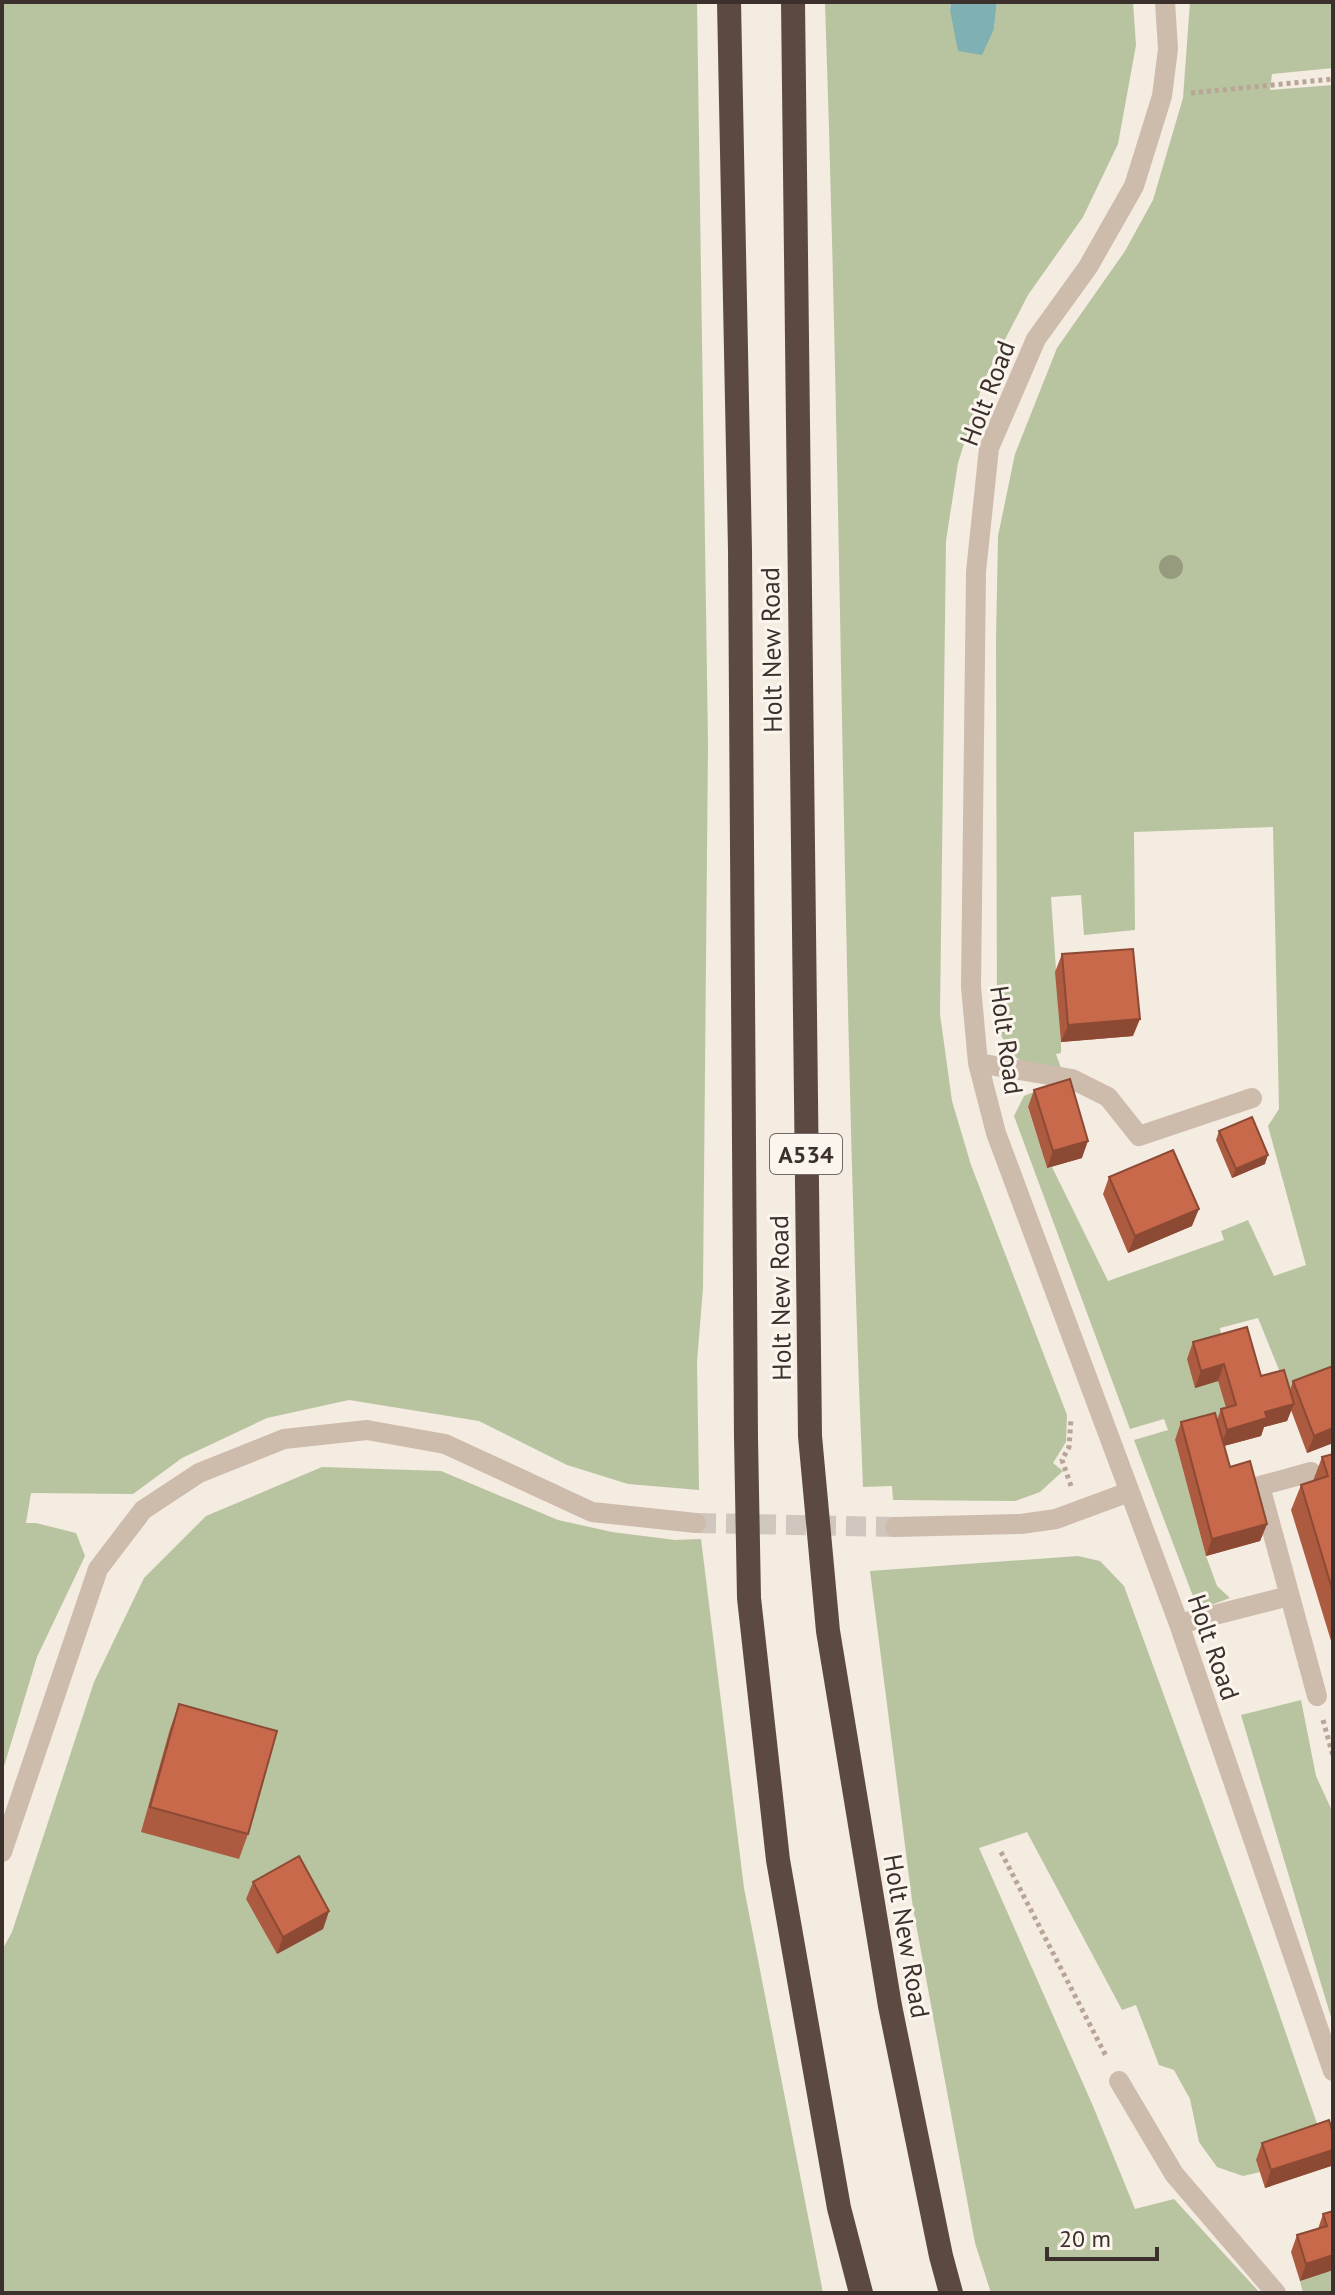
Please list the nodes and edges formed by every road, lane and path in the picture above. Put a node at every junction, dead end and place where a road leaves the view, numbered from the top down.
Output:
1 (729, 2) edge
2 (793, 2) edge
3 (1165, 2) edge
4 (1333, 79) edge
5 (1162, 96) junction
6 (978, 1063) junction
7 (1252, 1098) dead end
8 (1072, 1416) dead end
9 (1062, 1460) dead end
10 (1311, 1472) dead end
11 (1129, 1492) junction
12 (696, 1523) tunnel mouth
13 (895, 1527) tunnel mouth
14 (1289, 1596) junction
15 (1179, 1624) junction
16 (1317, 1696) dead end
17 (2, 1852) edge
18 (1001, 1852) dead end
19 (1333, 2071) edge
20 (1119, 2081) joint
21 (861, 2293) edge
22 (951, 2293) edge
23 (1276, 2293) edge

1 - 21 highway, Holt New Road / A534
2 - 22 highway, Holt New Road / A534
3 - 5 street, Holt Road
4 - 5 path
5 - 6 street, Holt Road
6 - 7 street
6 - 11 street, Holt Road
8 - 9 path
10 - 14 street
11 - 13 street
11 - 15 street, Holt Road
12 - 17 street
14 - 15 street
14 - 16 street
15 - 19 street, Holt Road
18 - 20 path
20 - 23 street

